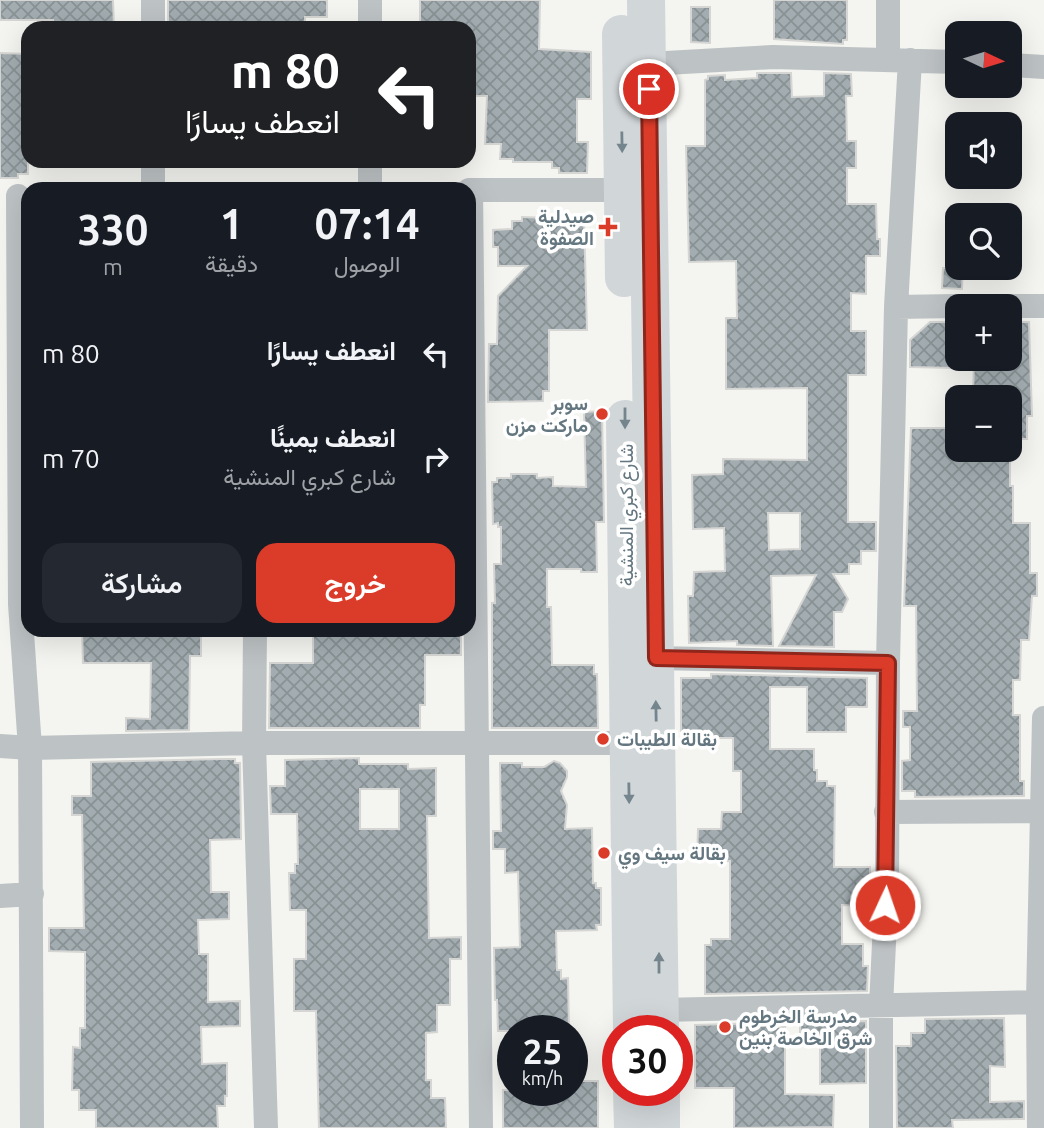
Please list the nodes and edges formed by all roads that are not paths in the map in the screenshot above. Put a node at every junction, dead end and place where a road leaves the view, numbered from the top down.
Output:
1 (153, 0) edge
2 (370, 0) edge
3 (621, 0) edge
4 (646, 0) edge
5 (888, 0) edge
6 (153, 21) edge
7 (370, 21) edge
8 (899, 60) junction
9 (945, 62) edge
10 (648, 64) junction
11 (1022, 66) edge
12 (1044, 67) edge
13 (476, 190) edge
14 (622, 190) junction
15 (15, 196) edge
16 (945, 306) edge
17 (1022, 306) edge
18 (1044, 306) edge
19 (896, 307) junction
20 (9, 363) edge
21 (10, 604) edge
22 (476, 606) edge
23 (255, 637) edge
24 (656, 658) junction
25 (888, 663) junction
26 (1044, 718) edge
27 (254, 743) junction
28 (628, 743) junction
29 (478, 744) junction
30 (0, 746) edge
31 (30, 748) junction
32 (1041, 811) junction
33 (886, 812) junction
34 (32, 894) junction
35 (0, 896) edge
36 (1038, 1002) junction
37 (881, 1006) junction
38 (649, 1015) edge
39 (650, 1015) edge
40 (693, 1021) edge
41 (1042, 1037) edge
42 (632, 1106) edge
43 (661, 1106) edge
44 (32, 1128) edge
45 (266, 1128) edge
46 (481, 1128) edge
47 (633, 1128) edge
48 (661, 1128) edge
49 (881, 1128) edge
50 (1039, 1128) edge

1 - 6 street
2 - 7 street
3 -> 14 main road, شارع كبري المنشية
4 - 10 main road, شارع كبري المنشية
5 - 8 street
8 - 9 street
8 - 10 street
8 - 19 street
10 - 24 main road, شارع كبري المنشية
11 - 12 street
13 - 14 street
14 -> 28 main road, شارع كبري المنشية
15 - 20 street
16 - 19 street
17 - 18 street
19 - 25 street
20 - 21 street
21 - 31 street
22 - 29 street
23 - 27 street
24 - 25 street
39 -> 24 main road, شارع كبري المنشية
25 - 33 street
26 - 32 street
27 - 29 street
27 - 31 street
27 - 45 street
28 - 29 street
28 -> 38 main road, شارع كبري المنشية
29 - 46 street
30 - 31 street
31 - 34 street
32 - 33 street
32 - 36 street
33 - 37 street
34 - 35 street
34 - 44 street
36 - 37 street
36 - 41 street
37 - 40 street
37 - 49 street
41 - 50 street
42 - 47 main road
43 - 48 main road

